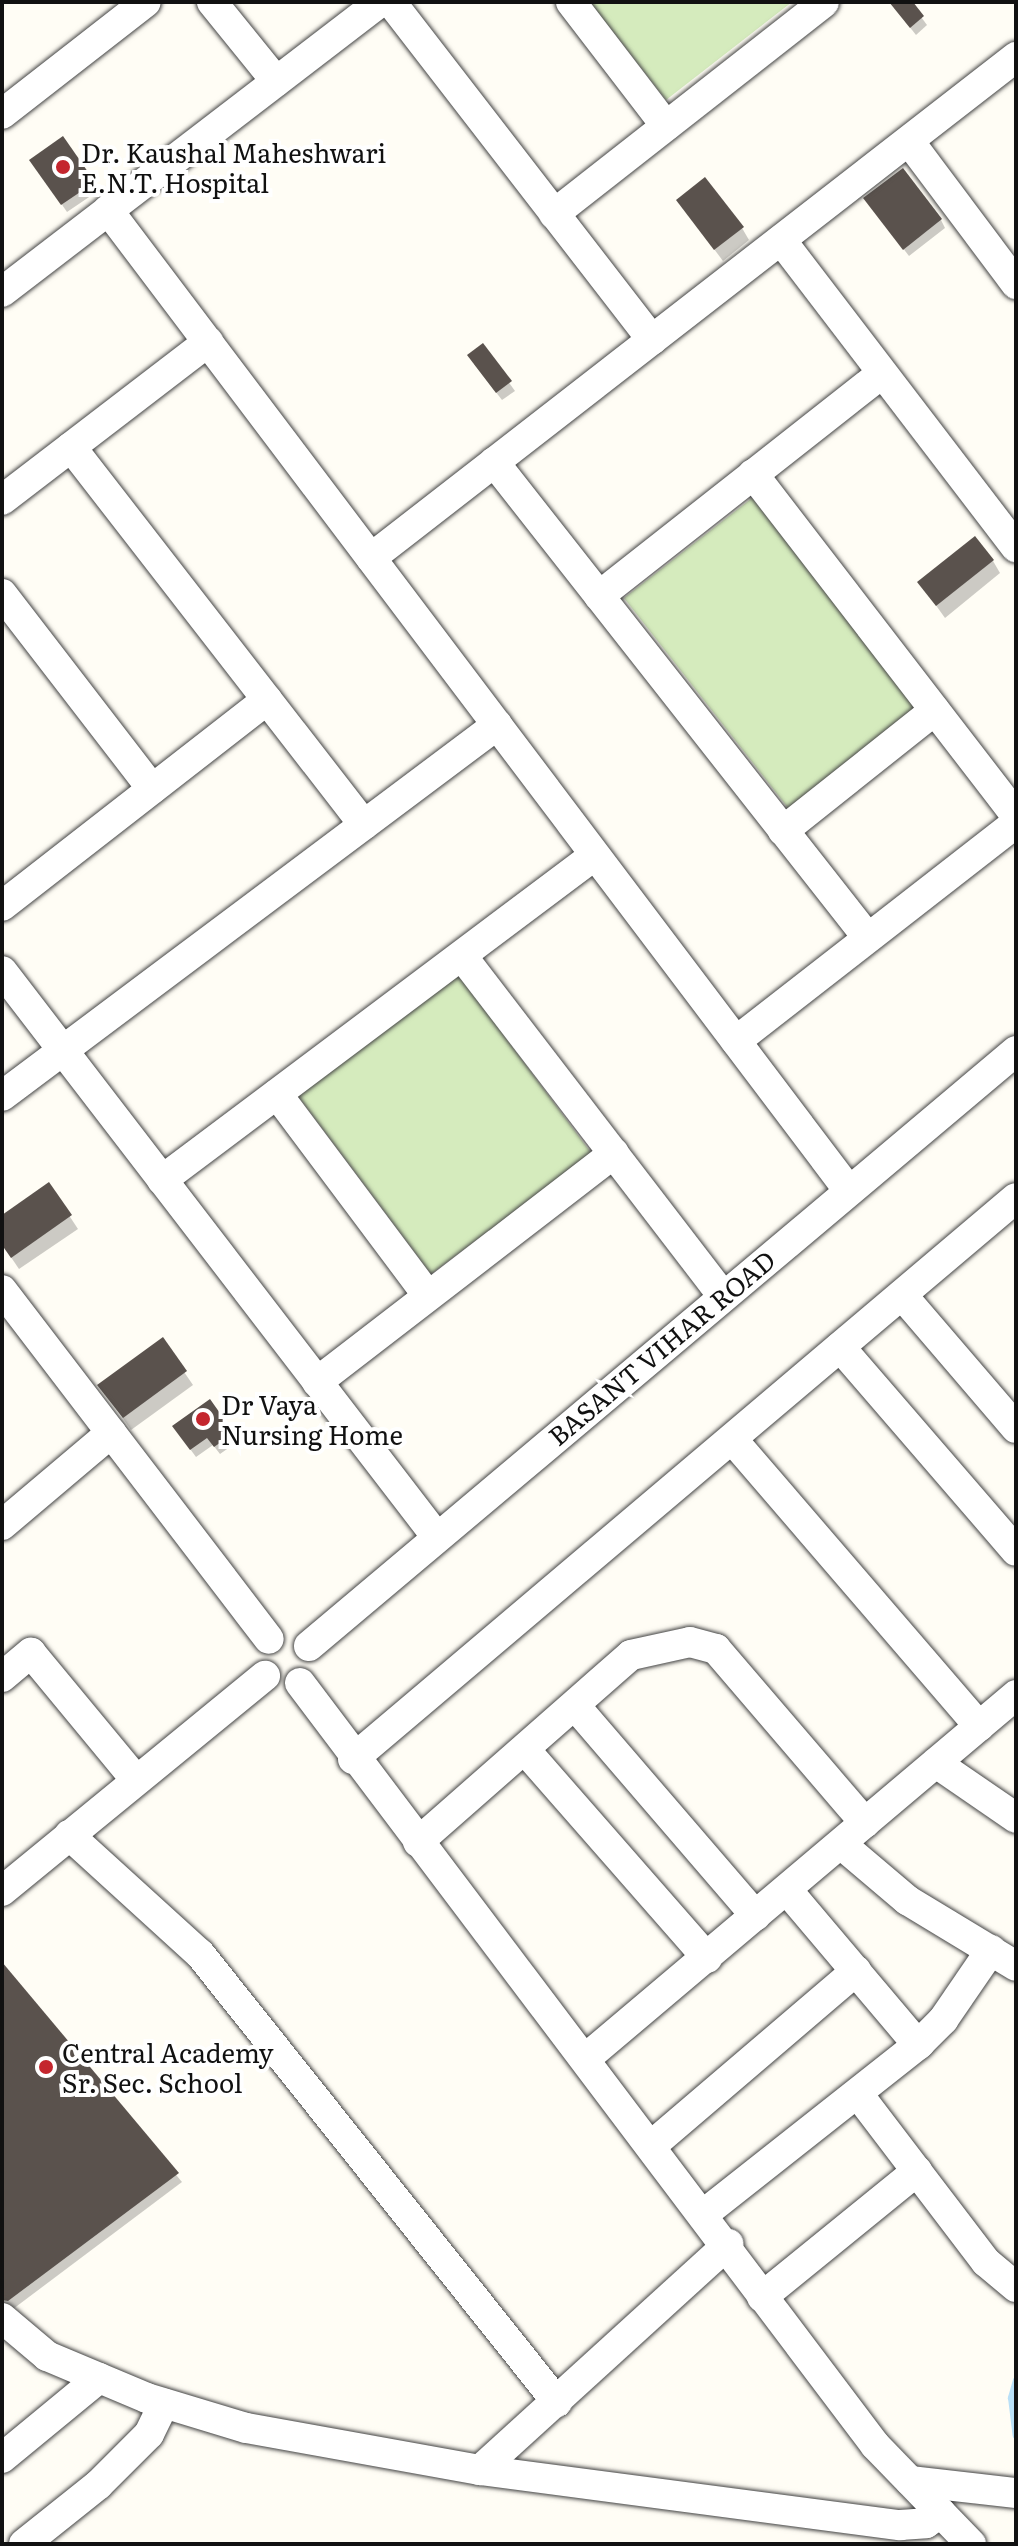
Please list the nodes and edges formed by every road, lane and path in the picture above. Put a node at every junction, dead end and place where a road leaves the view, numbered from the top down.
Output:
1 (146, 2) edge
2 (212, 2) edge
3 (380, 2) edge
4 (391, 2) edge
5 (571, 2) edge
6 (824, 2) edge
7 (1016, 57) edge
8 (276, 81) junction
9 (2, 114) edge
10 (666, 126) junction
11 (909, 141) junction
12 (108, 210) junction
13 (554, 214) junction
14 (781, 240) junction
15 (1007, 253) edge
16 (1016, 284) edge
17 (2, 292) edge
18 (652, 340) junction
19 (208, 342) junction
20 (882, 373) junction
21 (71, 447) junction
22 (494, 462) junction
23 (753, 474) junction
24 (2, 500) edge
25 (1016, 547) edge
26 (371, 558) junction
27 (2, 594) edge
28 (599, 596) junction
29 (267, 700) junction
30 (935, 710) junction
31 (497, 725) junction
32 (152, 789) junction
33 (1016, 815) edge
34 (1016, 823) edge
35 (364, 825) junction
36 (783, 831) junction
37 (595, 855) junction
38 (2, 906) edge
39 (868, 938) junction
40 (462, 956) junction
41 (2, 971) edge
42 (736, 1041) junction
43 (62, 1051) junction
44 (1016, 1051) edge
45 (277, 1094) junction
46 (2, 1096) edge
47 (614, 1153) junction
48 (162, 1180) junction
49 (849, 1191) junction
50 (1015, 1202) edge
51 (2, 1290) edge
52 (902, 1295) junction
53 (428, 1296) junction
54 (723, 1296) junction
55 (840, 1347) junction
56 (317, 1382) junction
57 (1016, 1428) edge
58 (111, 1433) junction
59 (732, 1439) junction
60 (2, 1525) edge
61 (436, 1536) junction
62 (1016, 1551) edge
63 (269, 1639) junction
64 (309, 1646) junction
65 (265, 1676) junction
66 (2, 1677) edge
67 (300, 1683) junction
68 (1016, 1695) edge
69 (577, 1708) junction
70 (979, 1726) junction
71 (526, 1751) junction
72 (353, 1759) junction
73 (936, 1763) junction
74 (136, 1780) junction
75 (1016, 1818) edge
76 (865, 1823) junction
77 (69, 1835) junction
78 (418, 1842) junction
79 (841, 1844) junction
80 (787, 1890) junction
81 (2, 1891) edge
82 (756, 1916) junction
83 (707, 1958) junction
84 (1003, 1958) edge
85 (856, 1971) junction
86 (918, 2045) junction
87 (585, 2059) junction
88 (858, 2094) junction
89 (651, 2146) junction
90 (917, 2171) junction
91 (705, 2213) junction
92 (728, 2244) junction
93 (1016, 2287) edge
94 (762, 2297) junction
95 (8, 2336) edge
96 (99, 2378) junction
97 (557, 2402) junction
98 (164, 2403) junction
99 (2, 2458) edge
100 (480, 2470) junction
101 (910, 2481) junction
102 (1016, 2493) edge
103 (941, 2513) junction
104 (24, 2544) edge
105 (971, 2544) edge

1 - 9 street
2 - 8 street
3 - 8 street
4 - 13 street
5 - 10 street
6 - 10 street
7 - 11 street
8 - 12 street
10 - 13 street
11 - 14 street
11 - 15 street
12 - 17 street
12 - 19 street
13 - 18 street
14 - 18 street
14 - 20 street
15 - 16 street
18 - 22 street
19 - 21 street
19 - 26 street
20 - 23 street
20 - 25 street
21 - 24 street
21 - 29 street
22 - 26 street
22 - 28 street
23 - 28 street
23 - 30 street
26 - 31 street
27 - 32 street
28 - 36 street
29 - 32 street
29 - 35 street
30 - 33 street
30 - 36 street
31 - 35 street
31 - 37 street
32 - 38 street
34 - 39 street
35 - 43 street
36 - 39 street
37 - 40 street
37 - 42 street
39 - 42 street
40 - 45 street
40 - 47 street
41 - 43 street
42 - 49 street
43 - 46 street
43 - 48 street
44 - 49 street, BASANT VIHAR ROAD
45 - 48 street
45 - 53 street
47 - 53 street
47 - 54 street
48 - 56 street
49 - 54 street, BASANT VIHAR ROAD
50 - 52 street
51 - 58 street
52 - 55 street
52 - 57 street
53 - 56 street
54 - 61 street, BASANT VIHAR ROAD
55 - 59 street
55 - 62 street
56 - 61 street
58 - 60 street
58 - 63 street
59 - 70 street
59 - 72 street
61 - 64 street, BASANT VIHAR ROAD
63 - 64 street
63 - 65 street
64 - 67 street
65 - 67 street
65 - 74 street
66 - 74 street
67 - 72 street
68 - 70 street
69 - 71 street
69 - 76 street
69 - 82 street
70 - 73 street
71 - 78 street
71 - 83 street
72 - 78 street
73 - 75 street
73 - 76 street
74 - 77 street
76 - 79 street
77 - 81 street
77 - 97 street
78 - 87 street
79 - 80 street
79 - 84 street
80 - 82 street
80 - 85 street
82 - 83 street
83 - 87 street
84 - 86 street
85 - 86 street
85 - 89 street
86 - 88 street
87 - 89 street
88 - 90 street
88 - 91 street
89 - 91 street
90 - 93 street
90 - 94 street
91 - 92 street
92 - 94 street
92 - 97 street
94 - 101 street
95 - 96 street
96 - 98 street
96 - 99 street
97 - 100 street
98 - 100 street
98 - 104 street
100 - 103 street
101 - 102 street
101 - 103 street
103 - 105 street

